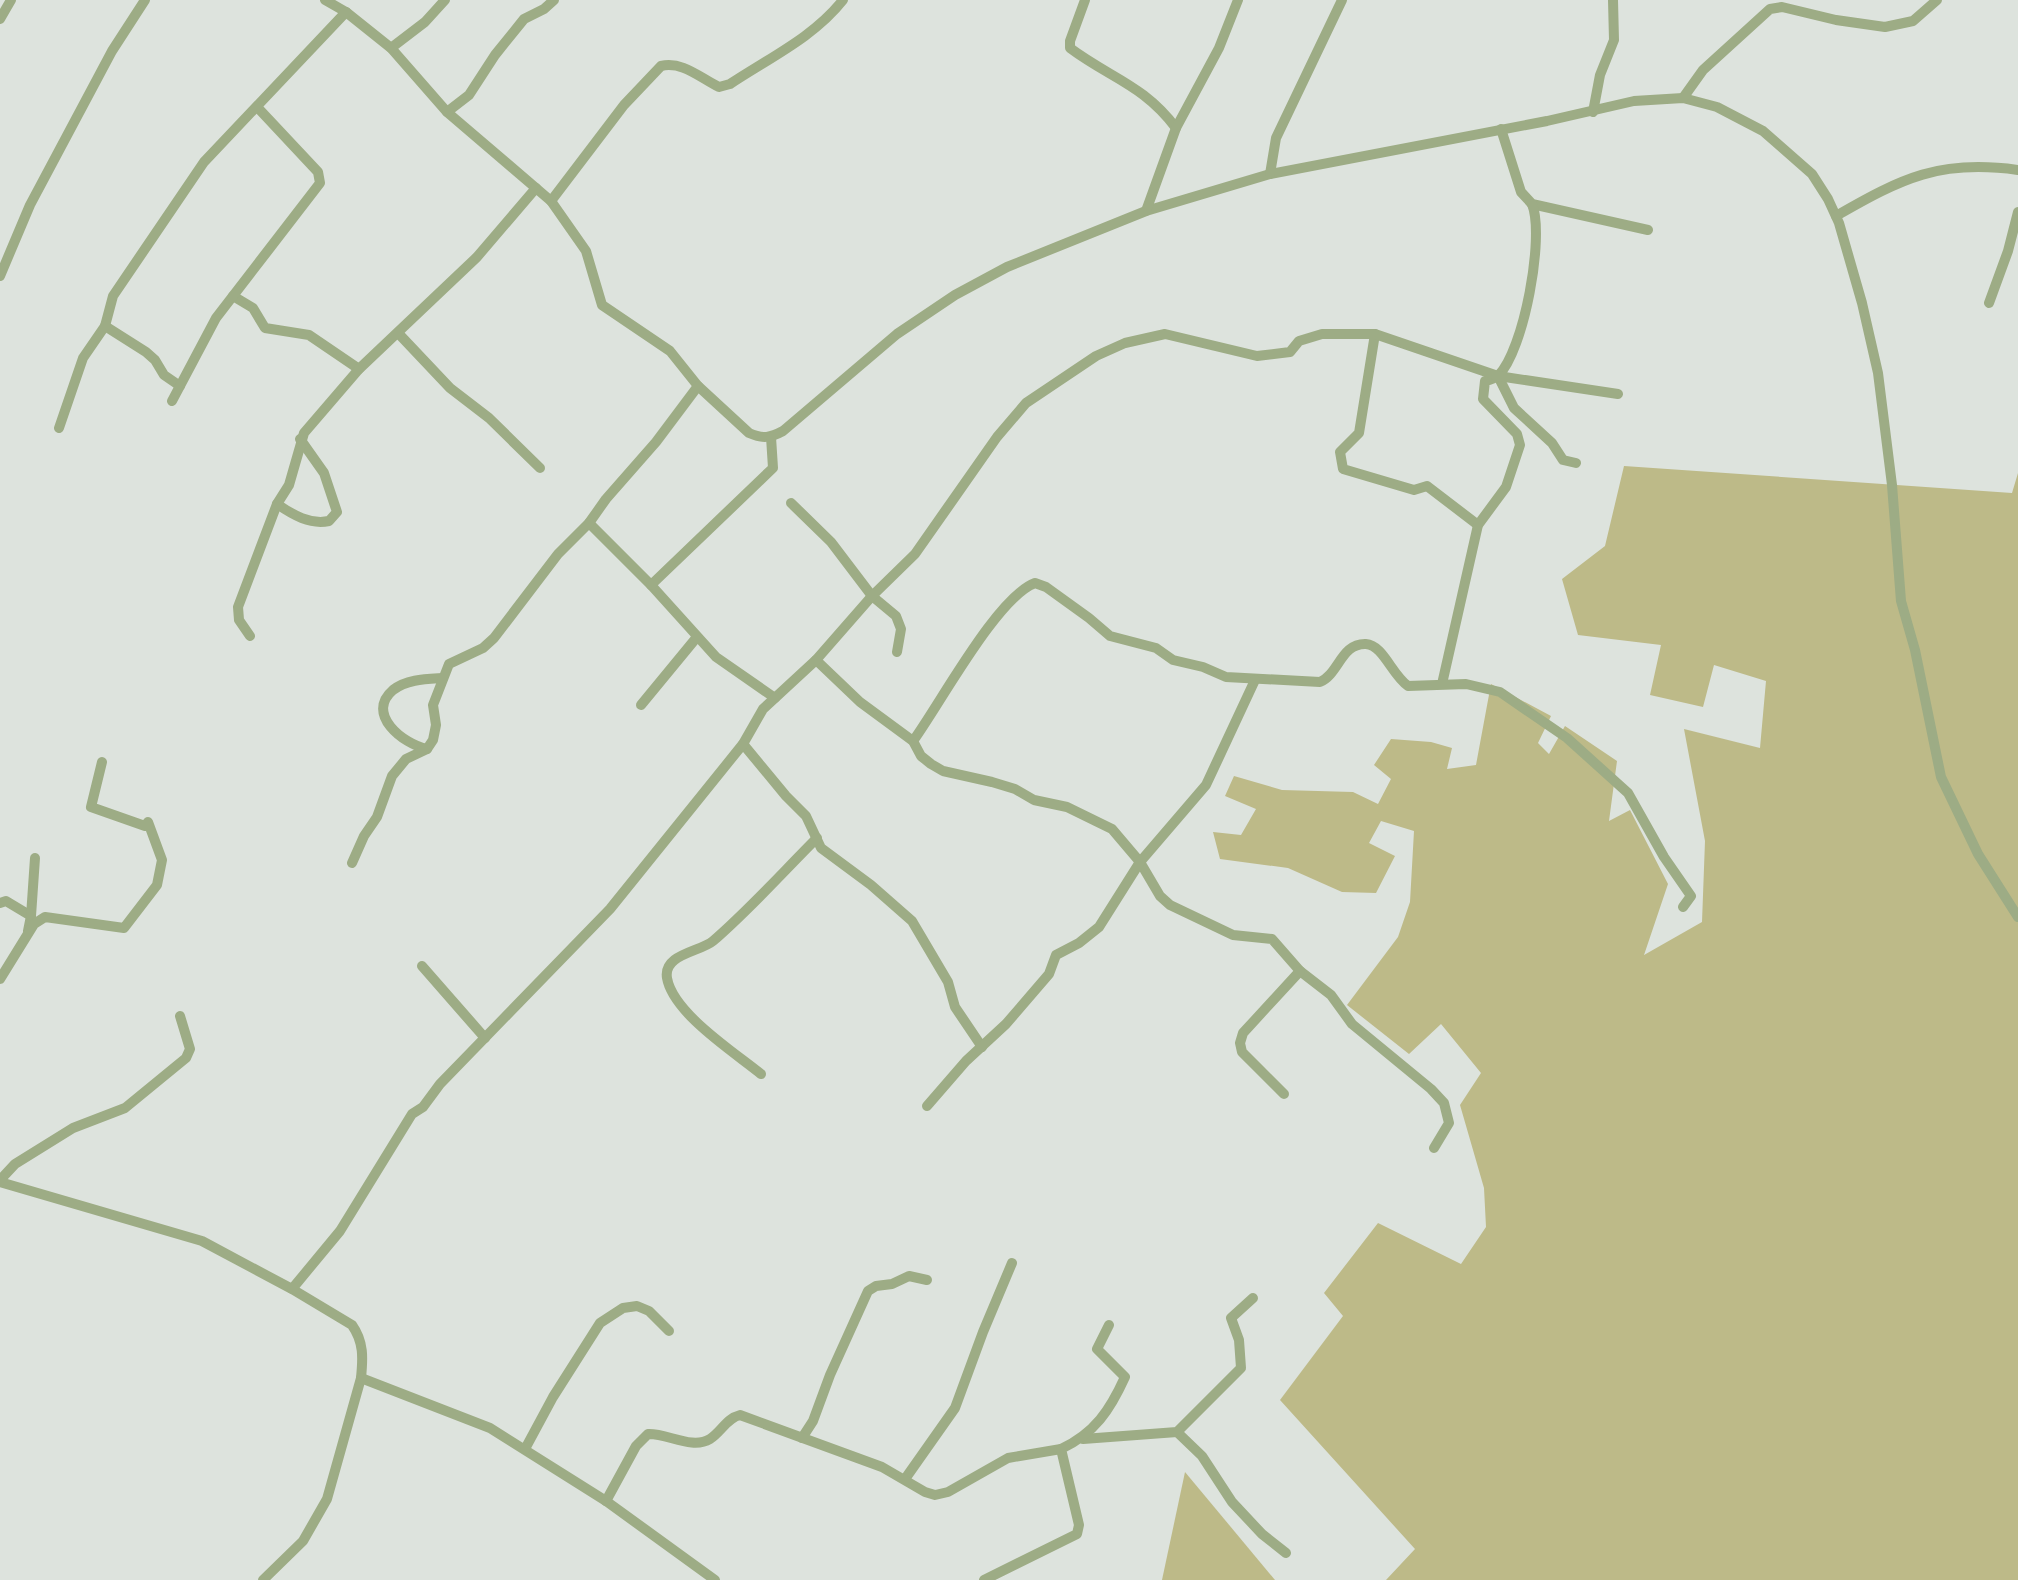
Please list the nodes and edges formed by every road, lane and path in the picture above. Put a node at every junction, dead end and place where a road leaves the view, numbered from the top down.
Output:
1 (11, 0) edge
2 (145, 0) edge
3 (325, 0) edge
4 (445, 0) edge
5 (554, 0) edge
6 (843, 0) edge
7 (1085, 0) edge
8 (1238, 0) edge
9 (1342, 0) edge
10 (1613, 0) edge
11 (1937, 0) edge
12 (346, 12) junction
13 (0, 19) edge
14 (391, 48) junction
15 (1683, 98) junction
16 (257, 107) junction
17 (447, 112) junction
18 (1593, 112) junction
19 (1176, 128) junction
20 (1501, 129) junction
21 (2018, 170) edge
22 (1270, 174) junction
23 (536, 188) junction
24 (551, 201) junction
25 (1532, 204) junction
26 (1146, 211) junction
27 (2018, 212) edge
28 (1836, 216) junction
29 (1648, 230) dead end
30 (0, 276) edge
31 (233, 296) junction
32 (1989, 303) dead end
33 (105, 326) junction
34 (398, 333) junction
35 (1375, 334) junction
36 (359, 369) junction
37 (1497, 376) junction
38 (180, 386) junction
39 (698, 386) junction
40 (1618, 394) dead end
41 (172, 401) dead end
42 (59, 428) dead end
43 (771, 438) junction
44 (300, 439) junction
45 (1575, 463) dead end
46 (540, 468) dead end
47 (791, 503) dead end
48 (277, 504) junction
49 (589, 523) junction
50 (1478, 525) junction
51 (651, 585) junction
52 (872, 596) junction
53 (250, 636) dead end
54 (697, 637) junction
55 (897, 652) dead end
56 (816, 660) junction
57 (443, 678) junction
58 (1255, 680) junction
59 (1442, 684) junction
60 (775, 698) junction
61 (641, 705) dead end
62 (913, 741) junction
63 (743, 744) junction
64 (427, 749) junction
65 (102, 762) dead end
66 (817, 838) junction
67 (35, 858) dead end
68 (1140, 862) junction
69 (352, 863) dead end
70 (0, 903) edge
71 (1683, 907) dead end
72 (31, 916) junction
73 (2018, 918) edge
74 (27, 938) junction
75 (422, 966) dead end
76 (1300, 971) junction
77 (0, 979) edge
78 (180, 1016) dead end
79 (485, 1038) junction
80 (982, 1047) junction
81 (761, 1074) dead end
82 (1284, 1094) dead end
83 (927, 1106) dead end
84 (1434, 1148) dead end
85 (0, 1181) edge
86 (1012, 1263) dead end
87 (927, 1280) dead end
88 (292, 1289) junction
89 (1253, 1298) dead end
90 (1109, 1325) dead end
91 (669, 1331) dead end
92 (361, 1377) junction
93 (1177, 1432) junction
94 (802, 1438) junction
95 (1083, 1439) junction
96 (525, 1449) junction
97 (1061, 1449) junction
98 (905, 1479) junction
99 (606, 1501) junction
100 (1286, 1553) dead end
101 (263, 1580) edge
102 (715, 1580) edge
103 (984, 1580) edge

1 - 13 street
2 - 30 street
3 - 12 street
4 - 14 street
5 - 17 street
6 - 24 street
7 - 19 street
8 - 19 street
9 - 22 street
10 - 18 street
11 - 15 street
12 - 14 street
12 - 16 street
14 - 17 street
15 - 18 street
15 - 28 street
16 - 31 street
16 - 33 street
17 - 23 street
18 - 20 street
19 - 26 street
20 - 22 street
20 - 25 street
21 - 28 street
22 - 26 street
23 - 24 street
23 - 34 street
24 - 39 street
25 - 29 street
25 - 37 street
26 - 43 street
27 - 32 street
28 - 73 street
31 - 36 street
31 - 38 street
33 - 38 street
33 - 42 street
34 - 36 street
34 - 46 street
35 - 37 street
35 - 50 street
35 - 52 street
36 - 44 street
37 - 40 street
37 - 45 street
37 - 50 street
38 - 41 street
39 - 43 street
39 - 49 street
43 - 51 street
44 - 48 street
44 - 48 street
47 - 52 street
48 - 53 street
49 - 51 street
49 - 57 street
50 - 59 street
51 - 54 street
52 - 55 street
52 - 56 street
54 - 60 street
54 - 61 street
56 - 60 street
56 - 62 street
57 - 64 street
57 - 64 street
58 - 59 street
58 - 62 street
58 - 68 street
59 - 71 street
60 - 63 street
62 - 68 street
63 - 66 street
63 - 79 street
64 - 69 street
65 - 74 street
66 - 80 street
66 - 81 street
67 - 72 street
68 - 76 street
68 - 80 street
70 - 72 street
72 - 74 street
74 - 77 street
75 - 79 street
76 - 82 street
76 - 84 street
78 - 85 street
79 - 88 street
80 - 83 street
85 - 88 street
86 - 98 street
87 - 94 street
88 - 92 street
89 - 93 street
90 - 95 street
91 - 96 street
92 - 96 street
92 - 101 street
93 - 95 street
93 - 100 street
94 - 98 street
94 - 99 street
95 - 97 street
96 - 99 street
97 - 98 street
97 - 103 street
99 - 102 street

